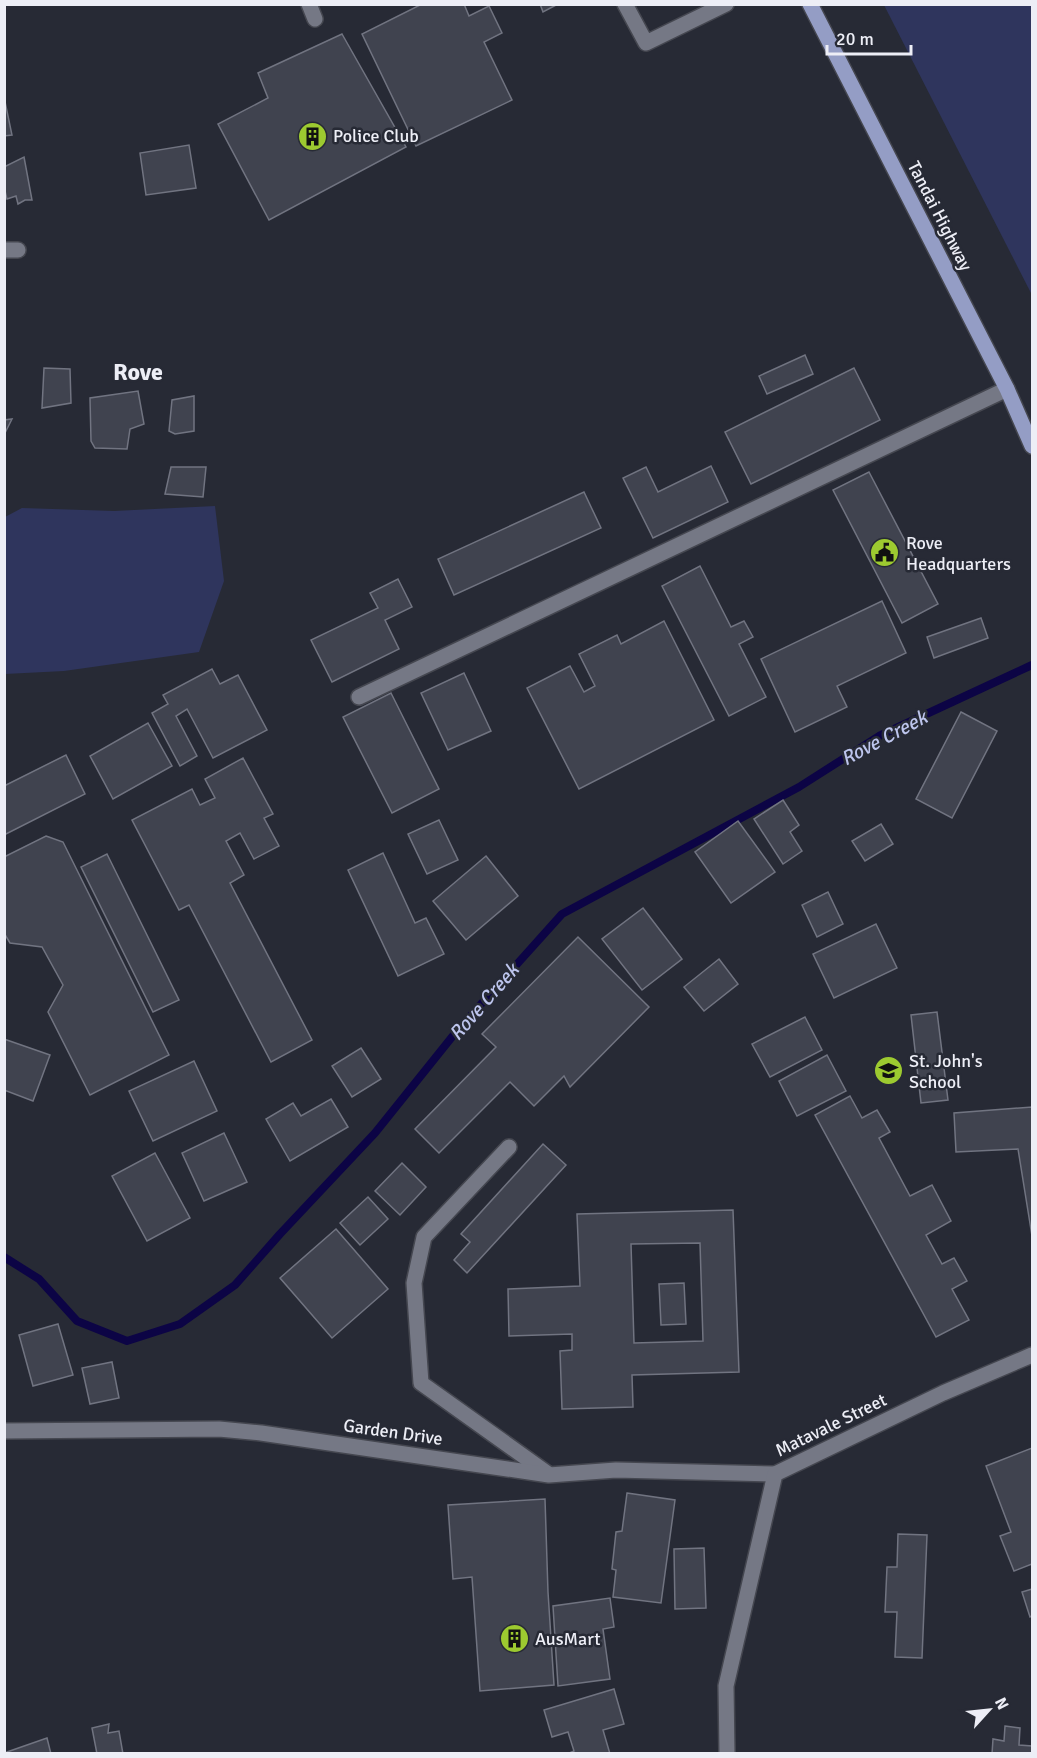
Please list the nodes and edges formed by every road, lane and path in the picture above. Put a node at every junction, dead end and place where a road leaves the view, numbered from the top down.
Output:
1 (626, 4) edge
2 (726, 4) edge
3 (810, 4) edge
4 (1007, 389) junction
5 (1032, 446) edge
6 (359, 697) dead end
7 (509, 1147) dead end
8 (1032, 1354) edge
9 (4, 1431) edge
10 (775, 1474) junction
11 (549, 1475) junction
12 (727, 1754) edge

1 - 2 street
3 - 4 main road, Tandai Highway
4 - 5 main road, Tandai Highway
4 - 6 street
7 - 11 street
8 - 10 street, Matavale Street
9 - 11 street, Garden Drive
10 - 11 street, Garden Drive
10 - 12 street, Matavale Street

